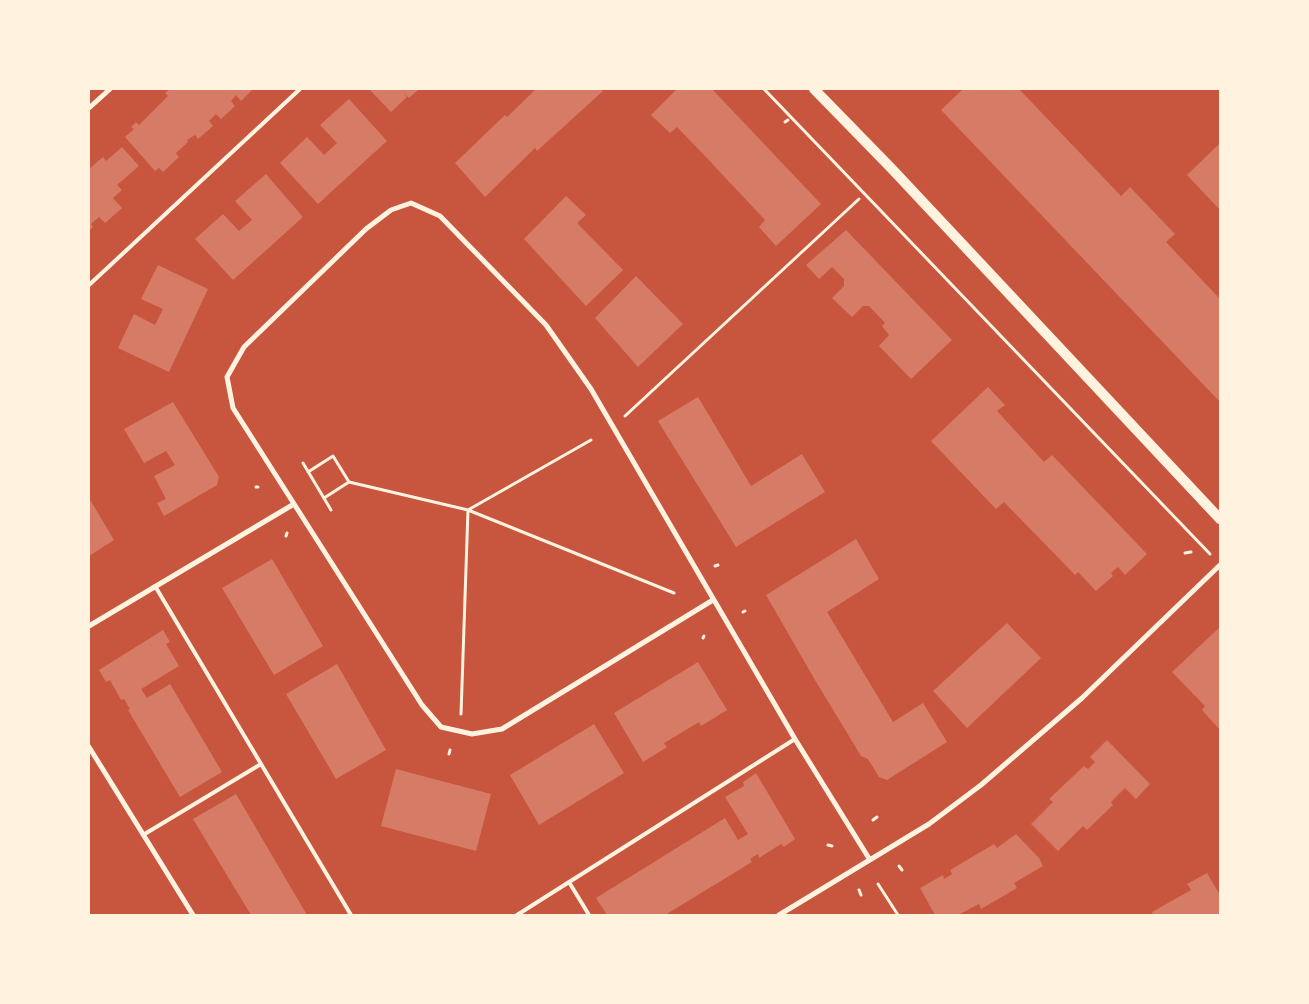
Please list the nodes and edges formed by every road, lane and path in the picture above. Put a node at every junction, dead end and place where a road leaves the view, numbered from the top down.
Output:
1 (110, 89) edge
2 (300, 89) edge
3 (764, 89) edge
4 (814, 89) edge
5 (89, 108) edge
6 (859, 199) dead end
7 (89, 285) edge
8 (625, 416) dead end
9 (591, 440) dead end
10 (303, 463) dead end
11 (308, 472) junction
12 (349, 482) junction
13 (324, 498) junction
14 (294, 504) junction
15 (331, 510) dead end
16 (468, 510) junction
17 (1220, 519) edge
18 (1191, 552) dead end
19 (1185, 553) dead end
20 (1214, 557) dead end
21 (1220, 565) edge
22 (155, 586) junction
23 (674, 593) dead end
24 (713, 600) junction
25 (89, 626) edge
26 (461, 714) dead end
27 (795, 739) junction
28 (89, 747) edge
29 (261, 764) junction
30 (877, 817) dead end
31 (873, 820) dead end
32 (143, 834) junction
33 (870, 860) junction
34 (569, 882) junction
35 (878, 884) dead end
36 (193, 915) edge
37 (352, 915) edge
38 (517, 915) edge
39 (588, 915) edge
40 (779, 915) edge
41 (898, 915) edge

1 - 5 street
2 - 7 lane
3 - 20 path
4 - 17 main road
6 - 8 path
9 - 16 path
10 - 11 path
11 - 12 path
11 - 13 path
12 - 13 path
12 - 16 path
13 - 15 path
14 - 22 street
14 - 24 street
14 - 24 street
16 - 23 path
16 - 26 path
18 - 19 path
21 - 33 street
22 - 25 street
22 - 29 lane
24 - 27 street
27 - 33 street
27 - 34 lane
28 - 32 street
29 - 32 lane
29 - 37 lane
30 - 31 path
32 - 36 street
33 - 40 street
34 - 38 lane
34 - 39 lane
35 - 41 path

